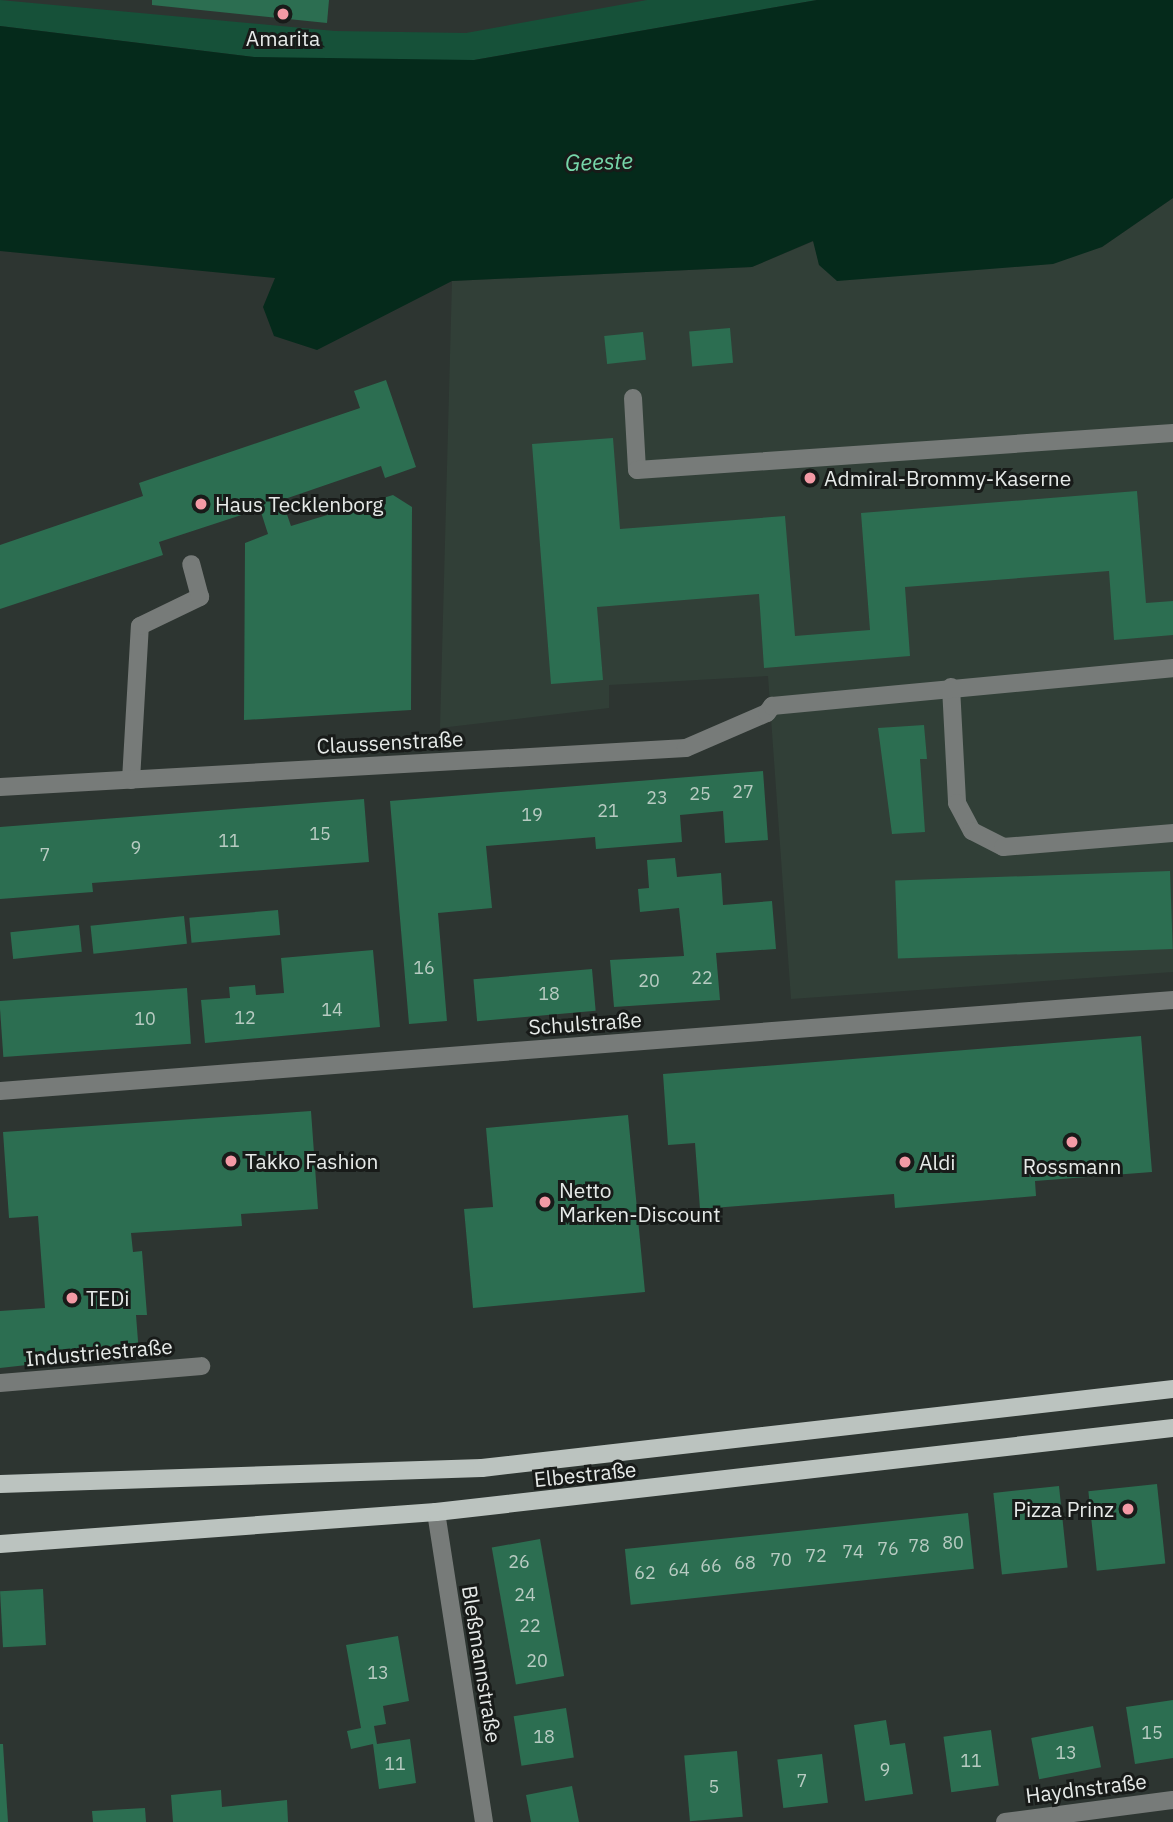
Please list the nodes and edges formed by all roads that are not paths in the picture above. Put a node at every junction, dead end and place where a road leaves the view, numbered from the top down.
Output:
1 (633, 398) dead end
2 (1173, 433) edge
3 (191, 564) dead end
4 (1173, 668) edge
5 (951, 687) junction
6 (131, 780) junction
7 (0, 787) edge
8 (1173, 833) edge
9 (1173, 1000) edge
10 (0, 1091) edge
11 (201, 1366) dead end
12 (0, 1383) edge
13 (1173, 1389) edge
14 (1173, 1428) edge
15 (0, 1484) edge
16 (436, 1512) junction
17 (0, 1544) edge
18 (1173, 1800) edge
19 (484, 1822) edge
20 (1005, 1822) edge

1 - 2 street
3 - 6 street
4 - 5 street
5 - 6 street, Claussenstraße
5 - 8 street
6 - 7 street, Claussenstraße
9 - 10 street, Schulstraße
11 - 12 street, Industriestraße
13 - 15 main road, Elbestraße
14 - 16 main road, Elbestraße
16 - 17 main road, Elbestraße
16 - 19 street, Bleßmannstraße
18 - 20 street, Haydnstraße

